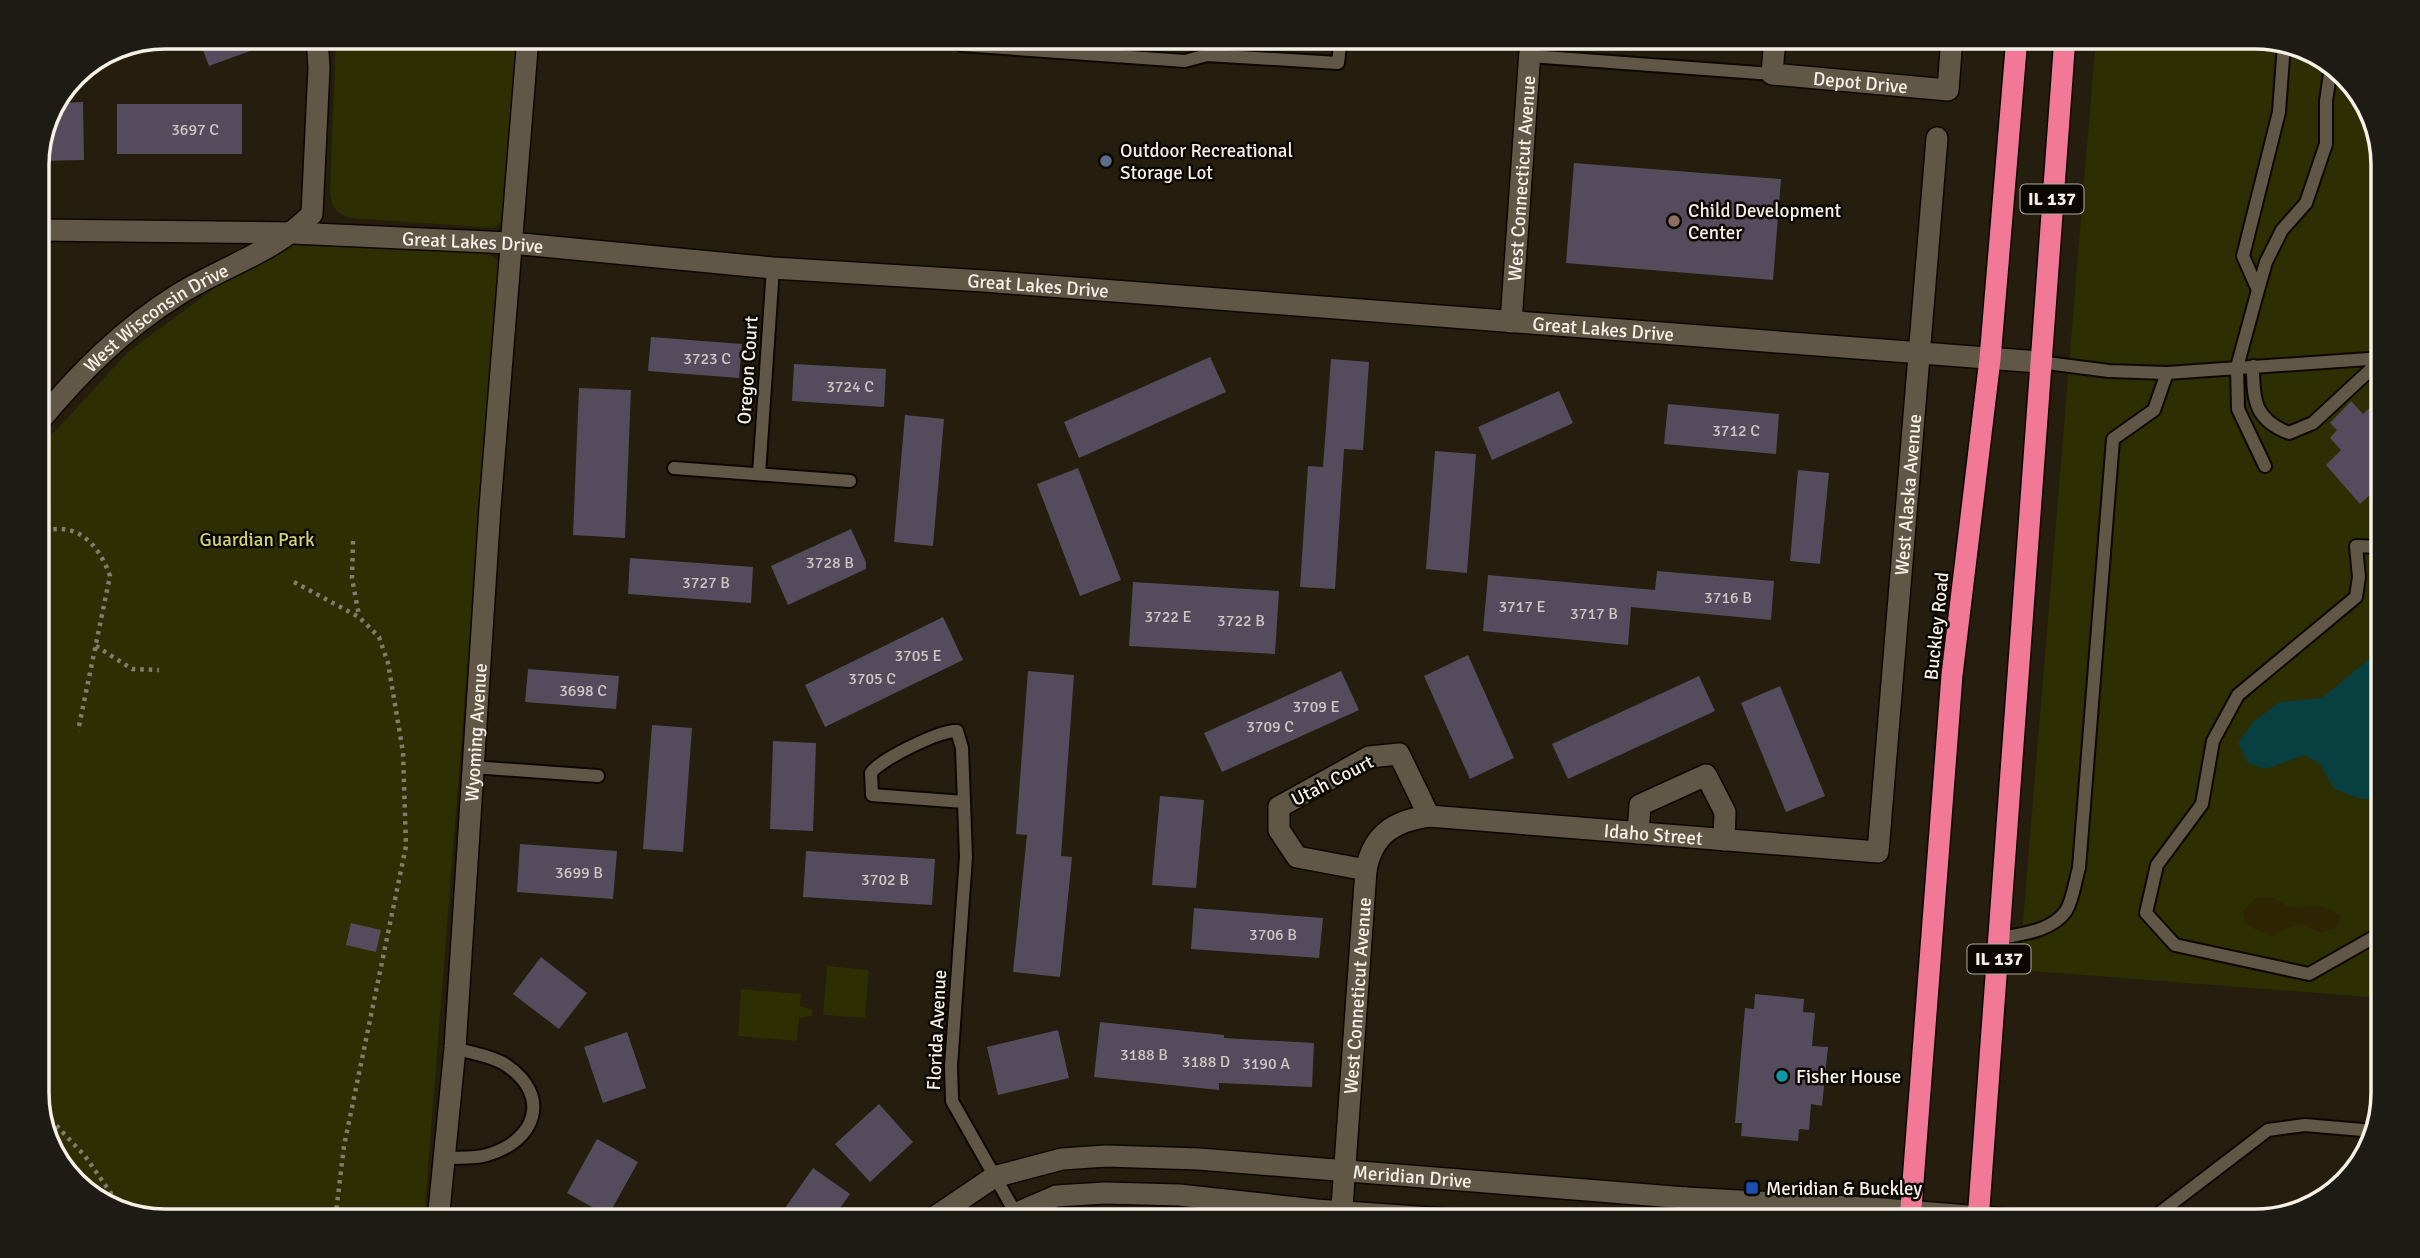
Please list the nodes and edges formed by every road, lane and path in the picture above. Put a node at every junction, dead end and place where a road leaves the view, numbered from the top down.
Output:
1 (317, 49) edge
2 (527, 49) edge
3 (1018, 49) edge
4 (1210, 49) edge
5 (1340, 49) edge
6 (1531, 49) edge
7 (1557, 49) edge
8 (1774, 49) edge
9 (1951, 49) edge
10 (2016, 49) edge
11 (2064, 49) edge
12 (2283, 53) edge
13 (1207, 55) junction
14 (1772, 74) junction
15 (2330, 77) edge
16 (1937, 138) dead end
17 (49, 230) edge
18 (293, 233) junction
19 (511, 243) junction
20 (773, 268) junction
21 (2258, 290) junction
22 (1511, 322) junction
23 (1919, 354) junction
24 (1990, 359) junction
25 (2371, 359) edge
26 (2039, 362) junction
27 (2253, 366) junction
28 (2237, 367) junction
29 (2371, 369) edge
30 (2167, 373) junction
31 (49, 411) edge
32 (2265, 466) dead end
33 (674, 468) dead end
34 (759, 474) junction
35 (850, 481) dead end
36 (49, 530) edge
37 (353, 541) dead end
38 (2371, 547) edge
39 (293, 582) dead end
40 (359, 617) junction
41 (96, 646) junction
42 (159, 670) dead end
43 (78, 731) dead end
44 (474, 767) junction
45 (598, 776) dead end
46 (964, 802) junction
47 (1429, 816) junction
48 (1638, 833) junction
49 (1724, 840) junction
50 (1878, 852) joint
51 (1367, 870) junction
52 (2001, 938) junction
53 (2371, 939) edge
54 (454, 1048) junction
55 (51, 1117) edge
56 (2365, 1130) edge
57 (444, 1158) junction
58 (1344, 1172) junction
59 (994, 1178) junction
60 (113, 1197) edge
61 (1686, 1198) junction
62 (336, 1209) edge
63 (439, 1209) edge
64 (947, 1209) edge
65 (1004, 1209) edge
66 (1026, 1209) edge
67 (1282, 1209) edge
68 (1342, 1209) edge
69 (1685, 1209) edge
70 (1823, 1209) edge
71 (1911, 1209) edge
72 (1979, 1209) edge
73 (2165, 1209) edge

1 - 18 street
2 - 19 street, Wyoming Avenue
3 - 13 lane
4 - 13 lane
5 - 13 lane
6 - 22 street, West Connecticut Avenue
7 - 14 lane, Depot Drive
8 - 14 street
9 - 14 street, Depot Drive
10 - 24 highway, Buckley Road / IL 137
11 - 26 highway, IL 137
12 - 21 lane
15 - 21 lane
16 - 23 street, West Alaska Avenue
17 - 18 street, Great Lakes Drive
18 - 19 street, Great Lakes Drive
18 - 31 street, West Wisconsin Drive
19 - 20 street, Great Lakes Drive
19 - 44 street, Wyoming Avenue
20 - 22 street, Great Lakes Drive
20 - 34 lane, Oregon Court
21 - 28 lane
22 - 23 street, Great Lakes Drive
23 - 24 street, Great Lakes Drive
23 - 50 street, West Alaska Avenue
24 - 26 street, Great Lakes Drive
24 - 71 highway, Buckley Road / IL 137
25 - 27 lane
26 - 30 lane
26 - 52 highway, IL 137
27 - 28 lane
27 - 29 lane
28 - 30 lane
28 - 32 lane
30 - 52 lane
33 - 34 lane
34 - 35 lane
36 - 41 path
37 - 40 path
38 - 53 lane
39 - 40 path
40 - 62 path
41 - 42 path
41 - 43 path
44 - 45 lane
44 - 54 street, Wyoming Avenue
46 - 46 lane, Florida Avenue
46 - 59 lane, Florida Avenue
47 - 48 street, Idaho Street
47 - 51 street, West Conneticut Avenue
47 - 51 street, Utah Court
48 - 49 street, Idaho Street
48 - 49 street
49 - 50 street, Idaho Street
51 - 58 street, West Conneticut Avenue
52 - 72 highway, IL 137
54 - 57 street, Wyoming Avenue
54 - 57 lane
55 - 60 path
56 - 73 lane
57 - 63 street, Wyoming Avenue
58 - 59 street, Meridian Drive
58 - 61 street, Meridian Drive
58 - 68 street, West Conneticut Avenue
59 - 64 street, Meridian Drive
59 - 65 lane, Florida Avenue
61 - 69 street
61 - 70 street, Meridian Drive
66 - 67 street, Meridian Drive

